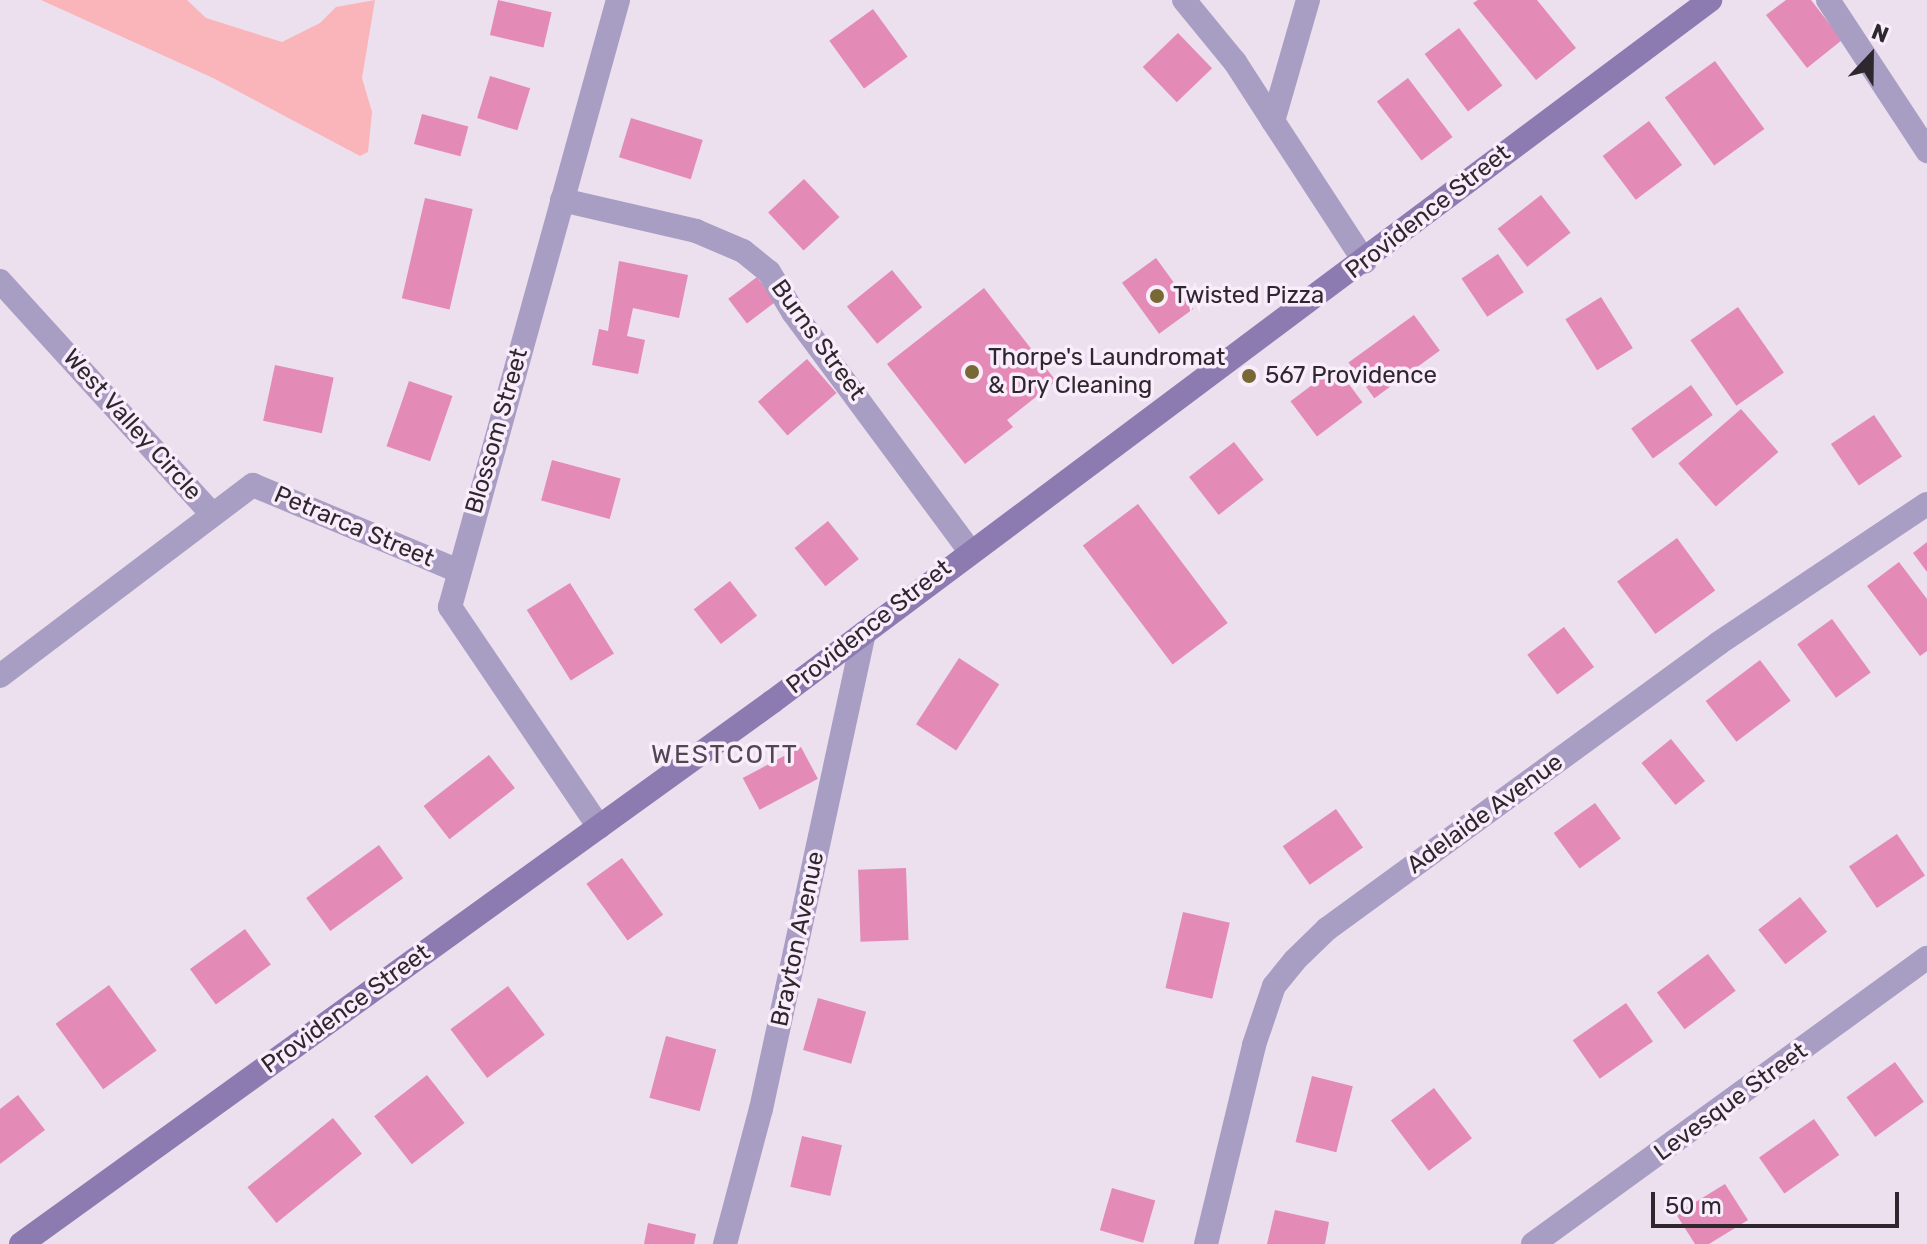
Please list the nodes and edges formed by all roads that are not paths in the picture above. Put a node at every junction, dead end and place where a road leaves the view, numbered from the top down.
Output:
1 (618, 0) edge
2 (1184, 0) edge
3 (1308, 0) edge
4 (1710, 0) edge
5 (1828, 0) edge
6 (1273, 121) junction
7 (1927, 151) edge
8 (562, 200) junction
9 (1365, 262) junction
10 (0, 281) edge
11 (1927, 504) edge
12 (213, 515) junction
13 (969, 550) junction
14 (456, 570) junction
15 (864, 633) junction
16 (0, 676) edge
17 (599, 827) junction
18 (1927, 958) edge
19 (21, 1244) edge
20 (725, 1244) edge
21 (1206, 1244) edge
22 (1533, 1244) edge

1 - 8 street, Blossom Street
2 - 6 street
3 - 6 street
4 - 9 main road, Providence Street
5 - 7 street
6 - 9 street
8 - 13 street, Burns Street
8 - 14 street, Blossom Street
9 - 13 main road, Providence Street
10 - 12 street, West Valley Circle
11 - 21 street, Adelaide Avenue
12 - 14 street, Petrarca Street
12 - 16 street, West Valley Circle
13 - 15 main road, Providence Street
14 - 17 street, Blossom Street
15 - 17 main road, Providence Street
15 - 20 street, Brayton Avenue
17 - 19 main road, Providence Street
18 - 22 street, Levesque Street

